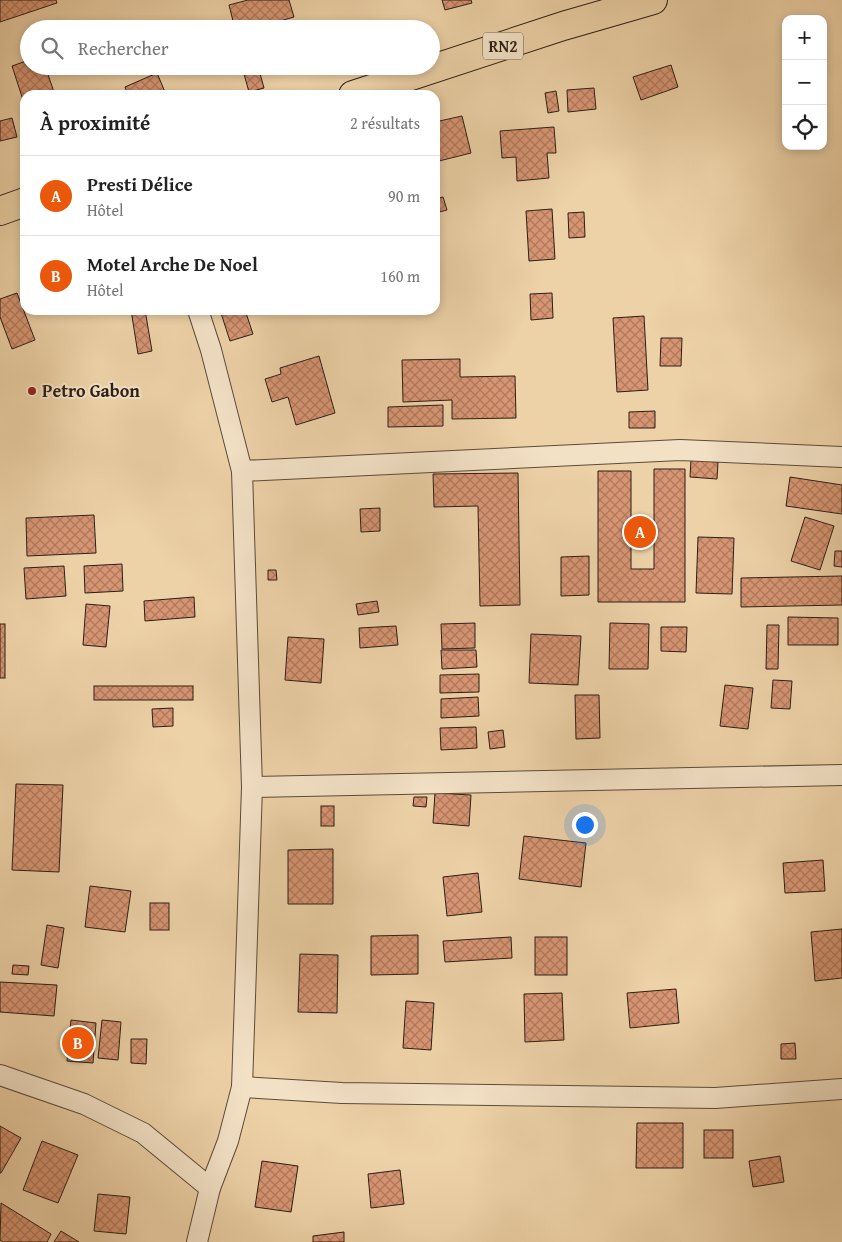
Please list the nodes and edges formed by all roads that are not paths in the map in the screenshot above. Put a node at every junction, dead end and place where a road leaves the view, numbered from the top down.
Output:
1 (653, 0) edge
2 (440, 66) edge
3 (414, 75) edge
4 (368, 90) edge
5 (20, 204) edge
6 (0, 210) edge
7 (200, 315) edge
8 (842, 457) edge
9 (242, 471) junction
10 (842, 775) edge
11 (252, 787) junction
12 (0, 1075) edge
13 (242, 1087) junction
14 (842, 1089) edge
15 (210, 1188) junction
16 (197, 1242) edge

1 - 2 highway, RN2
3 - 4 highway, RN2
5 - 6 highway
7 - 9 street
8 - 9 street
9 - 11 street
10 - 11 street
11 - 13 street
12 - 15 street
13 - 14 street
13 - 15 street
15 - 16 street

